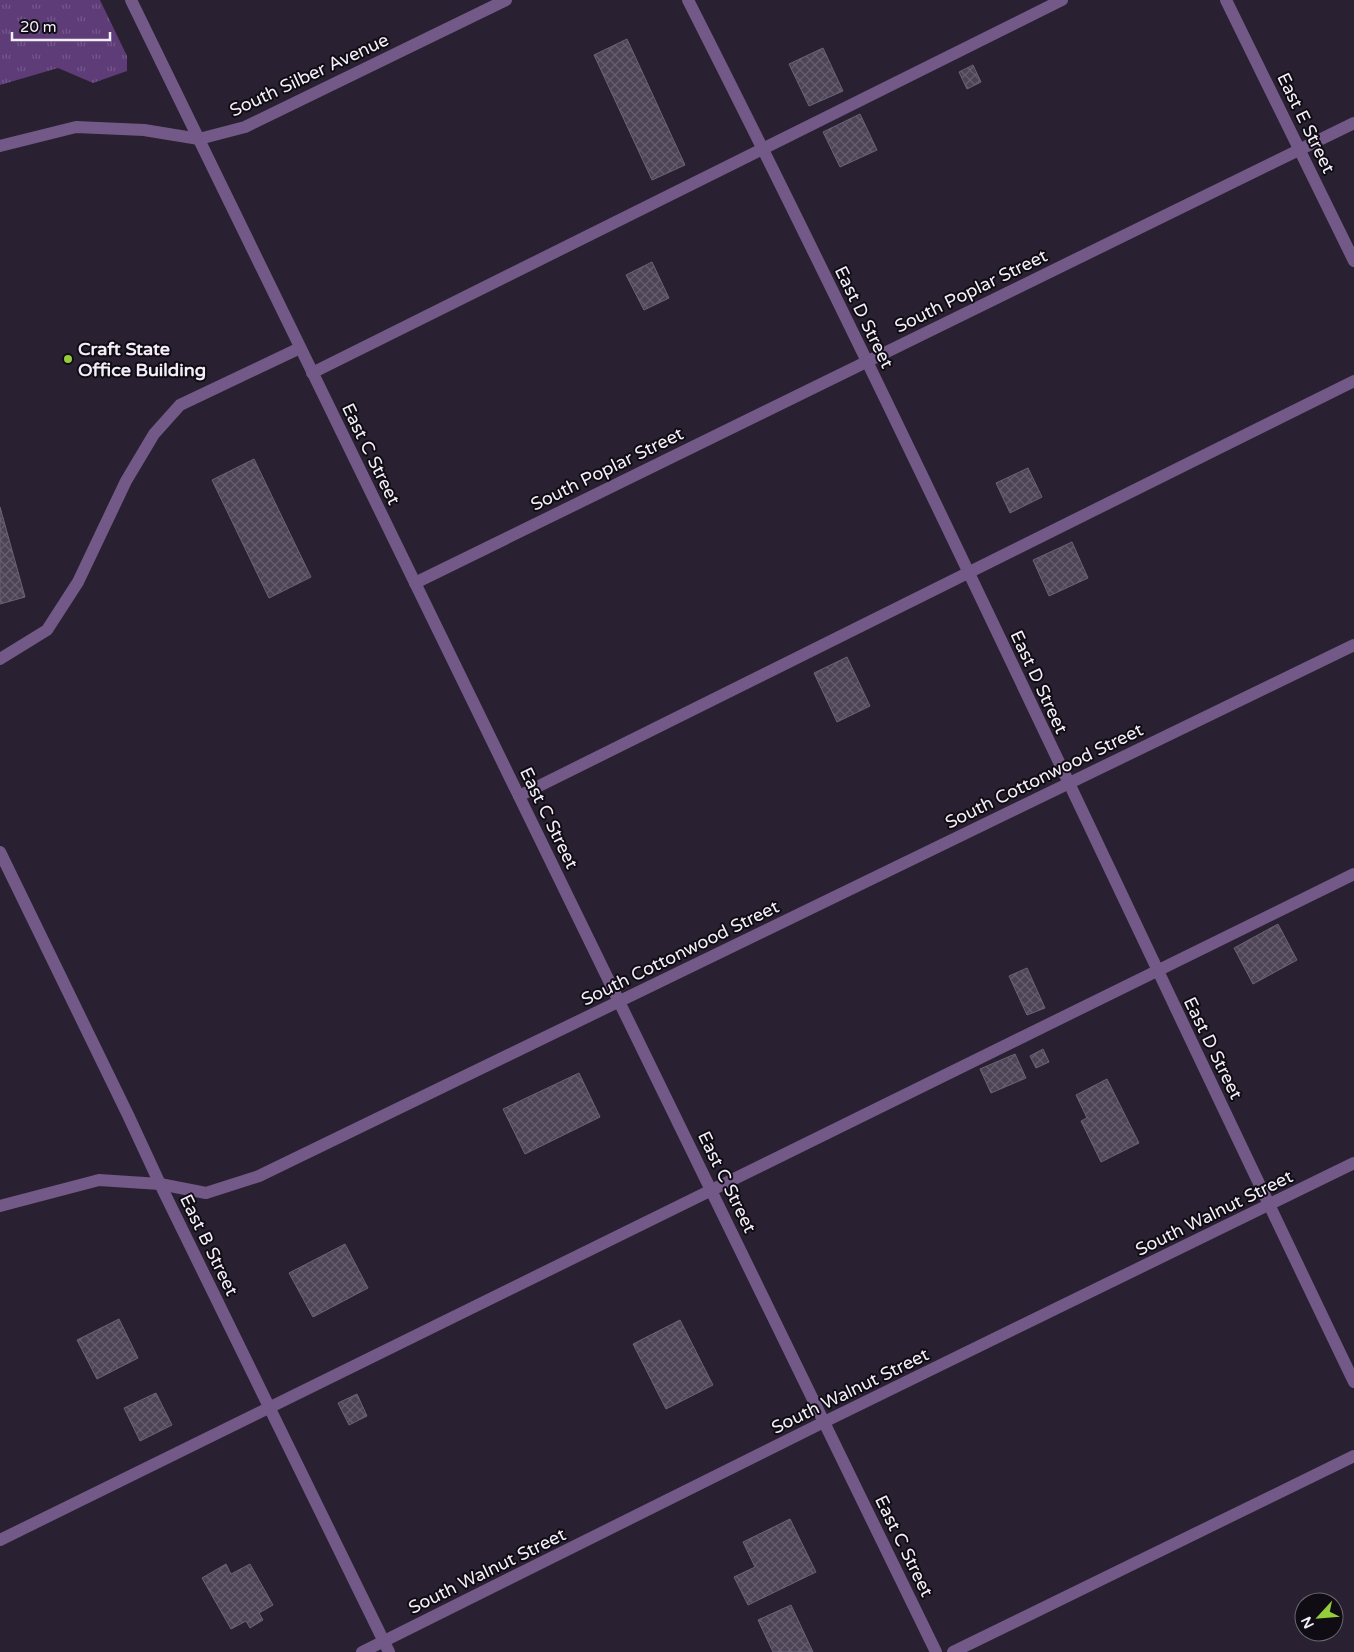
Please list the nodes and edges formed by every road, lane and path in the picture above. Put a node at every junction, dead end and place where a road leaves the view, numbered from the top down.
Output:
1 (131, 0) edge
2 (506, 0) edge
3 (688, 0) edge
4 (1062, 0) edge
5 (1226, 0) edge
6 (1354, 123) edge
7 (200, 139) junction
8 (0, 146) edge
9 (763, 149) junction
10 (1299, 149) junction
11 (1354, 261) edge
12 (300, 348) junction
13 (867, 361) junction
14 (312, 373) junction
15 (1354, 381) edge
16 (968, 573) junction
17 (415, 583) junction
18 (1354, 645) edge
19 (0, 659) edge
20 (1068, 784) junction
21 (518, 796) junction
22 (0, 852) edge
23 (1354, 874) edge
24 (1157, 970) junction
25 (620, 1002) junction
26 (1354, 1163) edge
27 (160, 1184) junction
28 (711, 1189) junction
29 (1269, 1205) junction
30 (0, 1206) edge
31 (1354, 1382) edge
32 (270, 1406) junction
33 (824, 1422) junction
34 (1354, 1456) edge
35 (0, 1540) edge
36 (387, 1647) edge
37 (362, 1652) edge
38 (936, 1652) edge
39 (953, 1652) edge

1 - 7 street, East C Street
2 - 7 street, South Silber Avenue
3 - 9 street, East D Street
4 - 9 street
5 - 10 street, East E Street
6 - 10 street, South Poplar Street
7 - 8 street, South Silber Avenue
7 - 12 street, East C Street
9 - 13 street, East D Street
9 - 14 street
10 - 11 street, East E Street
10 - 13 street, South Poplar Street
12 - 14 street, East C Street
12 - 19 street
13 - 16 street, East D Street
13 - 17 street, South Poplar Street
14 - 17 street, East C Street
15 - 16 street
16 - 20 street, East D Street
16 - 21 street
17 - 21 street, East C Street
18 - 20 street, South Cottonwood Street
20 - 24 street, East D Street
20 - 25 street, South Cottonwood Street
21 - 25 street, East C Street
22 - 27 street, East B Street
23 - 24 street
24 - 28 street
24 - 29 street, East D Street
25 - 27 street, South Cottonwood Street
25 - 28 street, East C Street
26 - 29 street, South Walnut Street
27 - 30 street, South Cottonwood Street
27 - 32 street, East B Street
28 - 32 street
28 - 33 street, East C Street
29 - 31 street, East D Street
29 - 33 street, South Walnut Street
32 - 35 street
32 - 36 street, East B Street
33 - 36 street, South Walnut Street
33 - 38 street, East C Street
34 - 39 street
36 - 37 street, South Walnut Street

